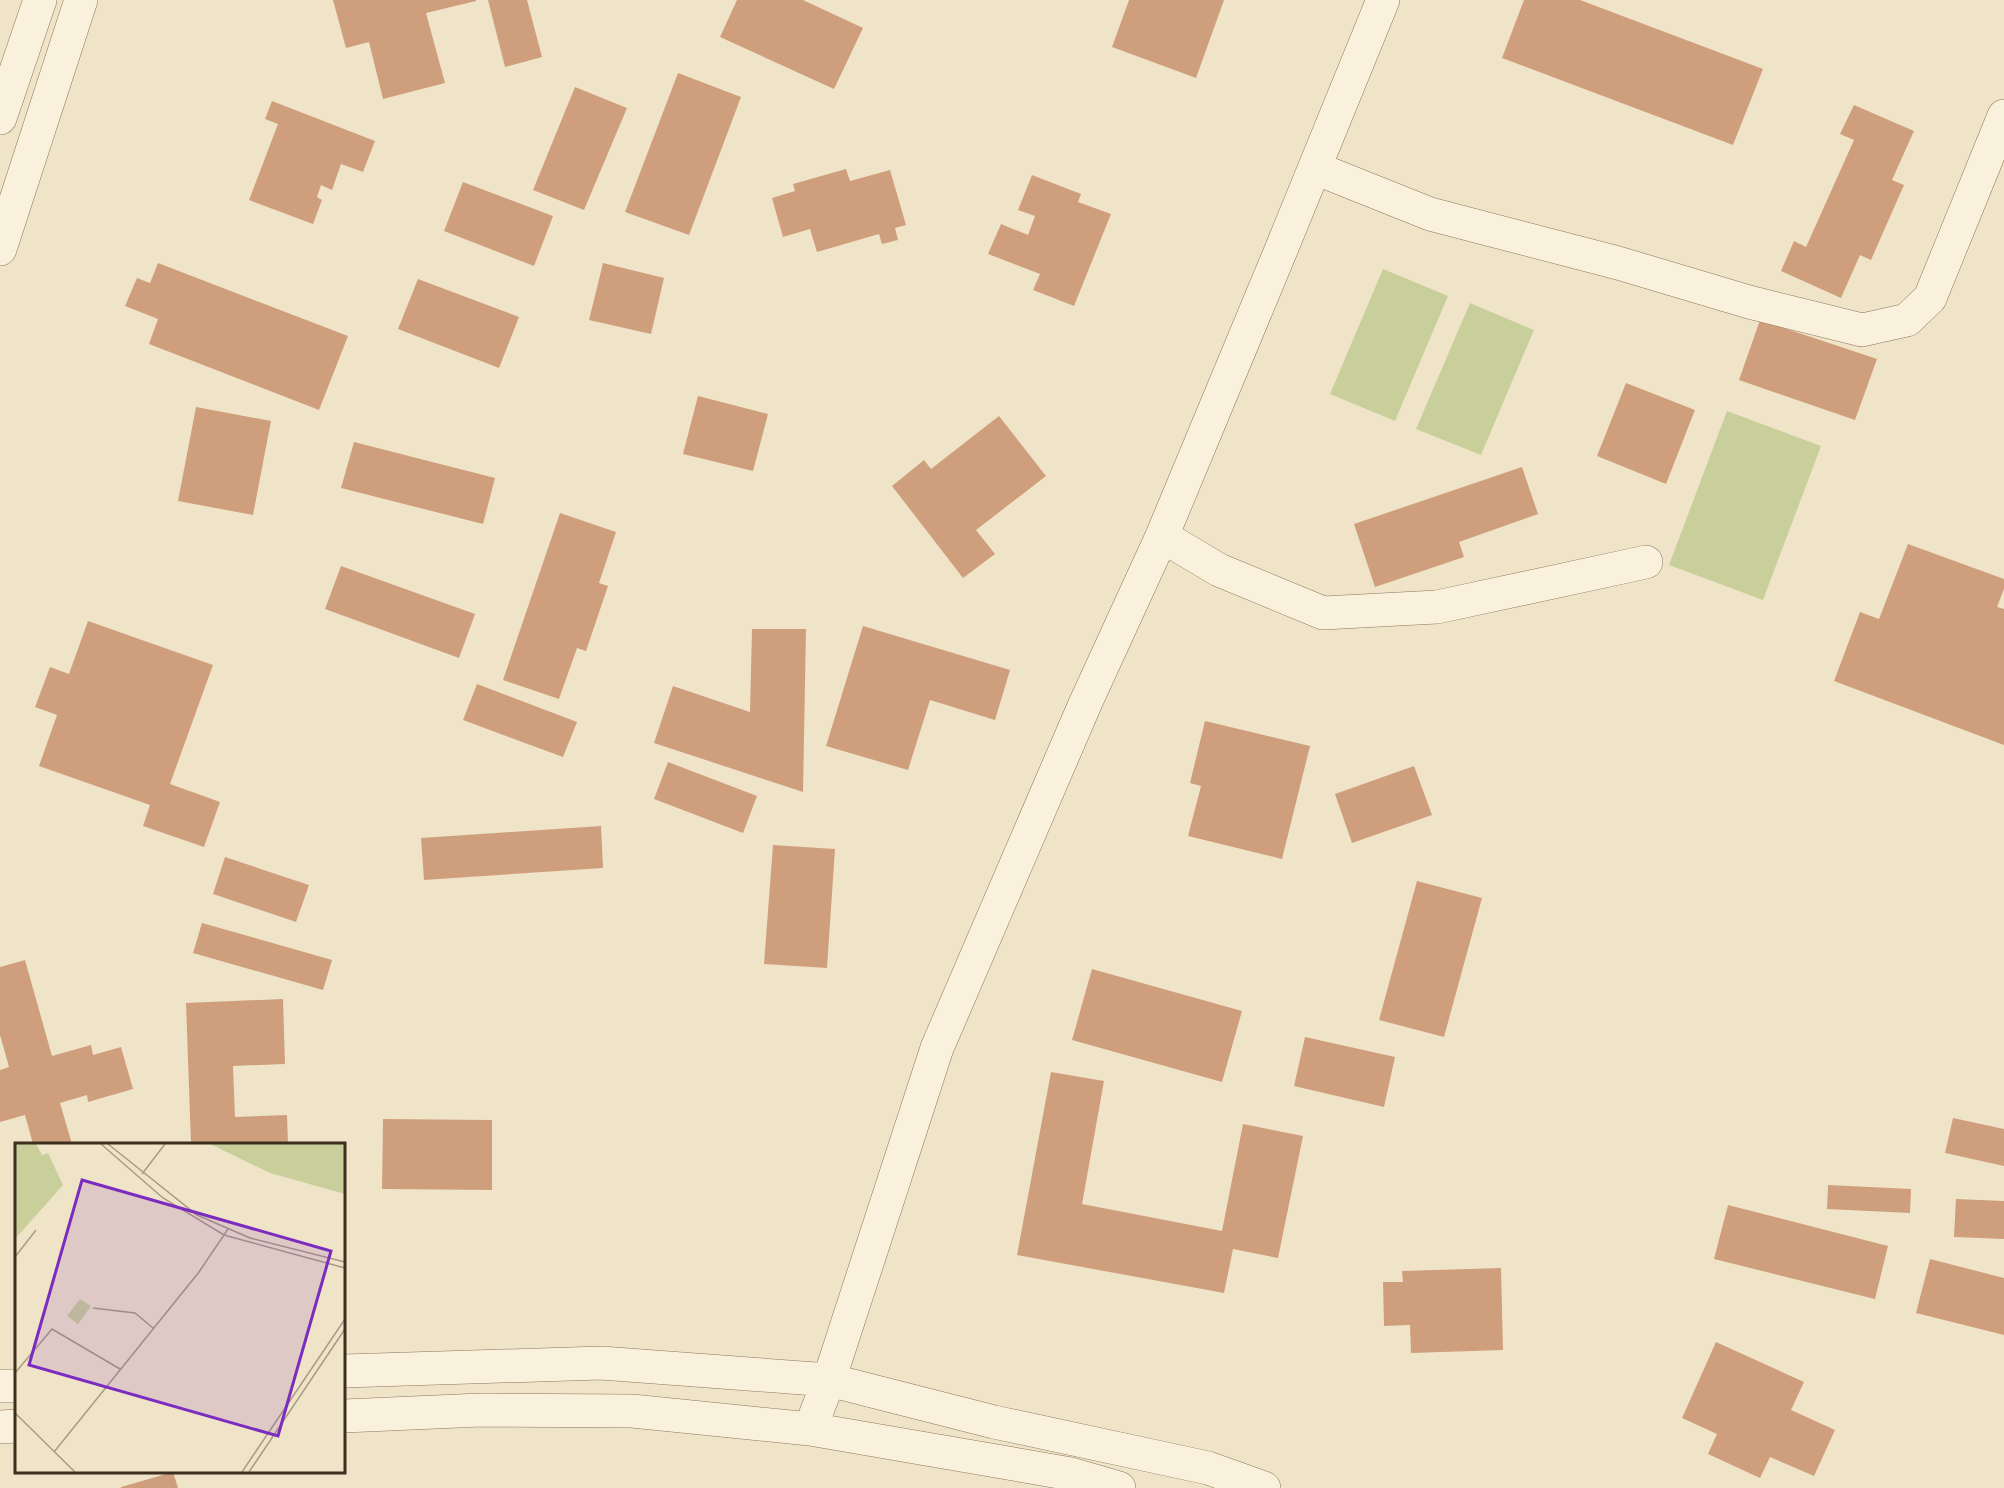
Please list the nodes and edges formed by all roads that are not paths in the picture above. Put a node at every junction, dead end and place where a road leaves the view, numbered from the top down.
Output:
1 (40, 0) edge
2 (81, 0) edge
3 (1383, 0) edge
4 (2004, 116) edge
5 (0, 118) edge
6 (1315, 168) junction
7 (0, 249) edge
8 (1162, 536) junction
9 (1646, 562) dead end
10 (345, 1371) edge
11 (830, 1380) junction
12 (345, 1416) edge
13 (15, 1426) edge
14 (0, 1427) edge
15 (810, 1429) junction
16 (1119, 1488) edge
17 (1264, 1488) edge

1 - 5 street
2 - 7 street
3 - 6 street
4 - 6 street
6 - 8 street
8 - 9 street
8 - 11 street
10 - 11 street
11 - 15 street
11 - 17 street
12 - 15 street
13 - 14 street
15 - 16 street

